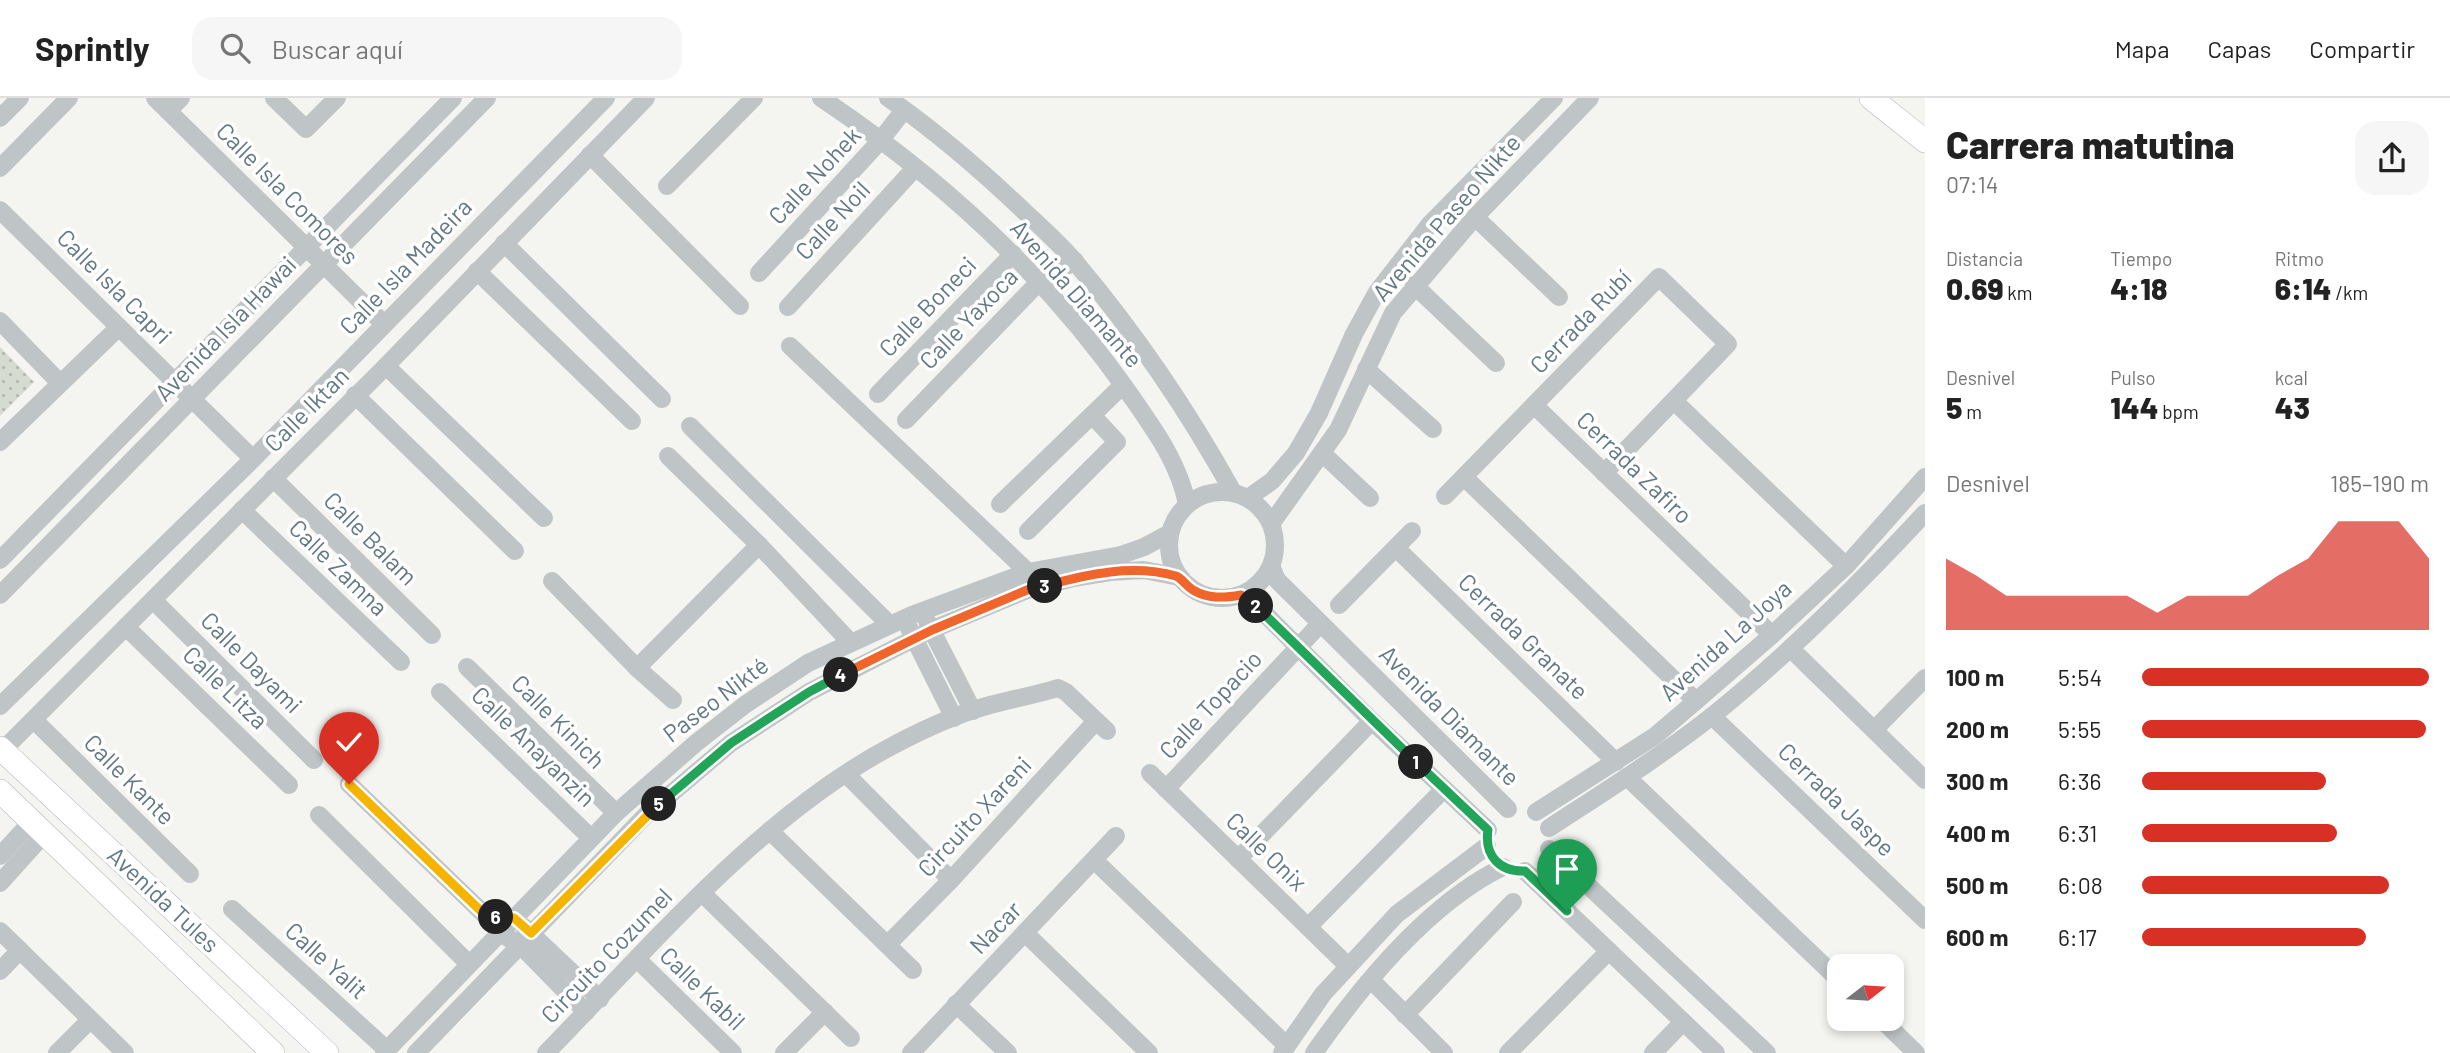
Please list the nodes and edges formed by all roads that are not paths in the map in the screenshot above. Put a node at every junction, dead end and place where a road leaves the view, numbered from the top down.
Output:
1 (20, 98) edge
2 (69, 98) edge
3 (155, 98) edge
4 (274, 98) edge
5 (337, 98) edge
6 (453, 98) edge
7 (487, 98) edge
8 (606, 98) edge
9 (646, 98) edge
10 (754, 98) edge
11 (821, 98) edge
12 (888, 98) edge
13 (1554, 98) edge
14 (1590, 98) edge
15 (1871, 98) edge
16 (174, 104) edge
17 (904, 110) junction
18 (0, 118) edge
19 (880, 141) junction
20 (1925, 141) edge
21 (590, 155) junction
22 (0, 168) edge
23 (915, 168) junction
24 (667, 186) dead end
25 (0, 210) edge
26 (1475, 217) junction
27 (503, 243) junction
28 (306, 248) junction
29 (1013, 254) junction
30 (1075, 261) junction
31 (324, 265) junction
32 (477, 271) junction
33 (759, 273) dead end
34 (1040, 281) junction
35 (1414, 285) junction
36 (1559, 296) dead end
37 (740, 306) dead end
38 (788, 307) dead end
39 (0, 321) edge
40 (384, 324) junction
41 (118, 327) junction
42 (790, 346) dead end
43 (1496, 363) dead end
44 (386, 366) junction
45 (1366, 369) junction
46 (174, 382) junction
47 (60, 383) junction
48 (1123, 385) junction
49 (878, 394) dead end
50 (355, 395) junction
51 (192, 399) junction
52 (662, 399) dead end
53 (1674, 401) junction
54 (1534, 405) junction
55 (1092, 415) junction
56 (906, 420) dead end
57 (632, 421) dead end
58 (690, 426) dead end
59 (1433, 429) dead end
60 (0, 442) edge
61 (1322, 453) junction
62 (668, 456) dead end
63 (253, 459) junction
64 (1604, 473) junction
65 (1464, 477) junction
66 (1925, 477) edge
67 (273, 478) junction
68 (1240, 495) junction
69 (1445, 496) dead end
70 (1370, 498) dead end
71 (1000, 504) dead end
72 (1188, 504) junction
73 (242, 510) junction
74 (1925, 513) edge
75 (544, 518) dead end
76 (1271, 524) junction
77 (1028, 531) dead end
78 (1412, 531) dead end
79 (1170, 533) junction
80 (759, 545) junction
81 (1396, 548) junction
82 (515, 551) dead end
83 (0, 560) edge
84 (1846, 565) junction
85 (1271, 566) junction
86 (1028, 572) junction
87 (1180, 577) junction
88 (551, 581) dead end
89 (0, 595) edge
90 (1241, 595) junction
91 (153, 600) junction
92 (1339, 605) dead end
93 (922, 611) junction
94 (897, 622) junction
95 (1320, 624) junction
96 (127, 627) junction
97 (932, 630) junction
98 (432, 635) dead end
99 (1772, 635) junction
100 (915, 639) junction
101 (850, 643) junction
102 (1298, 647) junction
103 (1791, 649) junction
104 (401, 662) dead end
105 (467, 667) dead end
106 (638, 668) junction
107 (1925, 678) edge
108 (440, 692) dead end
109 (673, 700) dead end
110 (1696, 701) junction
111 (0, 706) edge
112 (973, 711) junction
113 (1712, 716) junction
114 (954, 718) junction
115 (34, 720) junction
116 (1372, 720) junction
117 (1874, 730) junction
118 (1, 751) edge
119 (314, 760) dead end
120 (1616, 762) junction
121 (846, 774) junction
122 (1150, 774) dead end
123 (1627, 777) junction
124 (1925, 780) edge
125 (349, 784) dead end
126 (289, 785) dead end
127 (1166, 789) junction
128 (1444, 789) junction
129 (0, 792) edge
130 (1508, 809) junction
131 (1536, 812) junction
132 (615, 813) junction
133 (319, 815) dead end
134 (38, 827) junction
135 (1549, 828) junction
136 (770, 831) junction
137 (1116, 836) dead end
138 (592, 838) junction
139 (1488, 838) junction
140 (1549, 849) junction
141 (0, 856) edge
142 (1238, 859) junction
143 (1094, 860) junction
144 (1503, 867) junction
145 (1525, 871) junction
146 (190, 874) dead end
147 (951, 880) junction
148 (0, 883) edge
149 (703, 894) junction
150 (1513, 902) dead end
151 (232, 909) dead end
152 (486, 916) junction
153 (514, 918) junction
154 (1925, 920) edge
155 (1308, 927) junction
156 (0, 931) edge
157 (500, 933) junction
158 (1025, 933) junction
159 (526, 939) junction
160 (888, 944) junction
161 (20, 950) junction
162 (1609, 951) junction
163 (638, 960) junction
164 (470, 964) junction
165 (1348, 966) junction
166 (1827, 969) edge
167 (913, 970) dead end
168 (0, 971) edge
169 (1371, 980) junction
170 (600, 999) junction
171 (956, 1004) junction
172 (586, 1012) junction
173 (825, 1012) junction
174 (1405, 1015) junction
175 (90, 1020) junction
176 (1683, 1022) junction
177 (1893, 1031) edge
178 (851, 1038) dead end
179 (1284, 1049) edge
180 (386, 1052) edge
181 (57, 1053) edge
182 (125, 1053) edge
183 (273, 1053) edge
184 (327, 1053) edge
185 (416, 1053) edge
186 (546, 1053) edge
187 (733, 1053) edge
188 (784, 1053) edge
189 (911, 1053) edge
190 (1008, 1053) edge
191 (1149, 1053) edge
192 (1314, 1053) edge
193 (1444, 1053) edge
194 (1508, 1053) edge
195 (1654, 1053) edge
196 (1716, 1053) edge
197 (1767, 1053) edge
198 (1916, 1053) edge

1 - 18 street
2 - 22 street
3 - 16 street, Calle Isla Comores
4 - 5 street
6 - 28 street, Avenida Isla Hawai
7 - 31 street, Avenida Isla Hawai
8 - 40 street, Calle Isla Madeira
9 - 21 street, Calle Iktan
10 - 24 street
11 - 19 street, Avenida Diamante
12 - 17 street, Avenida Diamante
13 - 68 street, Avenida Paseo Nikte
14 - 26 street, Avenida Paseo Nikte
15 - 20 main road
16 - 28 street, Calle Isla Comores
17 - 19 street, Calle Nohek
17 - 30 street, Avenida Diamante
19 - 23 street, Avenida Diamante
19 - 33 street, Calle Nohek
21 - 27 street, Calle Iktan
21 - 37 street
23 - 29 street, Avenida Diamante
23 - 38 street, Calle Noil
25 - 41 street, Calle Isla Capri
26 - 35 street, Avenida Paseo Nikte
26 - 36 street
27 - 32 street, Calle Iktan
27 - 52 street
28 - 31 street, Calle Isla Comores
28 - 46 street, Avenida Isla Hawai
29 - 34 street, Avenida Diamante
29 - 49 street, Calle Boneci
30 - 34 street, Calle Yaxoca
30 - 68 street, Avenida Diamante
31 - 40 street, Calle Isla Comores
31 - 51 street, Avenida Isla Hawai
32 - 44 street, Calle Iktan
32 - 57 street
34 - 48 street, Avenida Diamante
34 - 56 street, Calle Yaxoca
35 - 43 street
35 - 45 street, Avenida Paseo Nikte
39 - 47 street
40 - 63 street, Calle Isla Madeira
41 - 46 street, Calle Isla Capri
41 - 47 street
42 - 86 street
44 - 50 street, Calle Iktan
44 - 75 street
45 - 59 street
45 - 61 street, Avenida Paseo Nikte
46 - 51 street, Calle Isla Capri
46 - 83 street, Avenida Isla Hawai
47 - 60 street
48 - 55 street
48 - 72 street, Avenida Diamante
50 - 67 street, Calle Iktan
50 - 82 street
51 - 63 street, Calle Isla Capri
51 - 89 street, Avenida Isla Hawai
53 - 54 street, Cerrada Rubí
53 - 64 street, Cerrada Rubí
53 - 84 street
54 - 64 street, Cerrada Zafiro
54 - 65 street
55 - 71 street
55 - 77 street
58 - 94 street
61 - 70 street
61 - 76 street, Avenida Paseo Nikte
62 - 80 street
63 - 111 street, Calle Isla Madeira
64 - 99 street, Cerrada Zafiro
65 - 69 street
65 - 110 street
66 - 84 street, Avenida La Joya
67 - 73 street, Calle Iktan
67 - 98 street, Calle Balam
68 - 72 street
68 - 76 street
72 - 79 street
73 - 91 street, Calle Iktan
73 - 104 street, Calle Zamna
74 - 103 street, Avenida La Joya
76 - 85 street
78 - 81 street
79 - 86 street, Paseo Nikté
79 - 87 street
80 - 101 street
80 - 106 street
81 - 92 street
81 - 120 street, Cerrada Granate
84 - 99 street, Avenida La Joya
85 - 90 street
85 - 95 street, Avenida Diamante
86 - 93 street, Paseo Nikté
87 - 90 street
87 - 97 street, Paseo Nikté
88 - 106 street
90 - 102 street
91 - 96 street, Calle Iktan
91 - 119 street, Calle Dayami
93 - 94 street, Paseo Nikté
93 - 97 street
94 - 100 street
94 - 101 street, Paseo Nikté
95 - 102 street, Calle Topacio
95 - 130 street, Avenida Diamante
96 - 115 street, Calle Iktan
96 - 126 street, Calle Litza
97 - 100 street, Paseo Nikté
97 - 112 street
99 - 110 street, Avenida La Joya
100 - 114 street
100 - 159 street, Paseo Nikté
101 - 132 street, Paseo Nikté
102 - 116 street
102 - 127 street, Calle Topacio
103 - 113 street, Avenida La Joya
103 - 117 street
105 - 132 street, Calle Kinich
106 - 109 street
107 - 117 street
108 - 138 street, Calle Anayanzin
110 - 120 street, Avenida La Joya
112 - 114 street, Circuito Xareni
112 - 147 street, Circuito Xareni
113 - 123 street, Avenida La Joya
113 - 154 street, Cerrada Jaspe
114 - 121 street, Circuito Xareni
115 - 118 street, Calle Iktan
115 - 146 street, Calle Kante
116 - 128 street
116 - 142 street
117 - 124 street
118 - 184 main road, Avenida Tules
120 - 131 street, Avenida La Joya
121 - 136 street, Circuito Xareni
121 - 147 street
122 - 127 street, Calle Onix
123 - 135 street, Avenida La Joya
123 - 166 street
125 - 152 street
127 - 142 street, Calle Onix
128 - 139 street
128 - 155 street
129 - 134 main road, Avenida Tules
130 - 131 street
130 - 139 street
131 - 135 street
132 - 138 street, Paseo Nikté
133 - 164 street
134 - 141 street
134 - 148 street
134 - 183 main road, Avenida Tules
135 - 140 street
136 - 149 street, Circuito Cozumel
136 - 160 street
137 - 143 street, Nacar
138 - 153 street, Paseo Nikté
139 - 144 street
139 - 165 street
140 - 145 street
140 - 197 street
142 - 155 street, Calle Onix
143 - 158 street, Nacar
143 - 179 street
144 - 145 street
144 - 169 street
145 - 162 street
147 - 160 street, Circuito Xareni
149 - 163 street, Circuito Cozumel
149 - 173 street, Circuito Cozumel
150 - 174 street
151 - 180 street, Calle Yalit
152 - 153 street
152 - 157 street
153 - 157 street, Paseo Nikté
153 - 159 street
155 - 165 street, Calle Onix
156 - 161 street
157 - 159 street
157 - 164 street, Paseo Nikté
158 - 171 street, Nacar
158 - 191 street
159 - 170 street
159 - 172 street
159 - 185 street, Paseo Nikté
160 - 167 street
161 - 168 street
161 - 175 street
162 - 176 street
162 - 194 street
163 - 170 street, Circuito Cozumel
163 - 187 street, Calle Kabil
164 - 180 street, Paseo Nikté
165 - 179 street
169 - 174 street
169 - 192 street
170 - 172 street, Circuito Cozumel
171 - 189 street, Nacar
171 - 190 street
172 - 186 street, Circuito Cozumel
173 - 178 street, Circuito Cozumel
173 - 188 street
174 - 193 street
175 - 181 street
175 - 182 street
176 - 195 street
176 - 196 street
177 - 198 street

